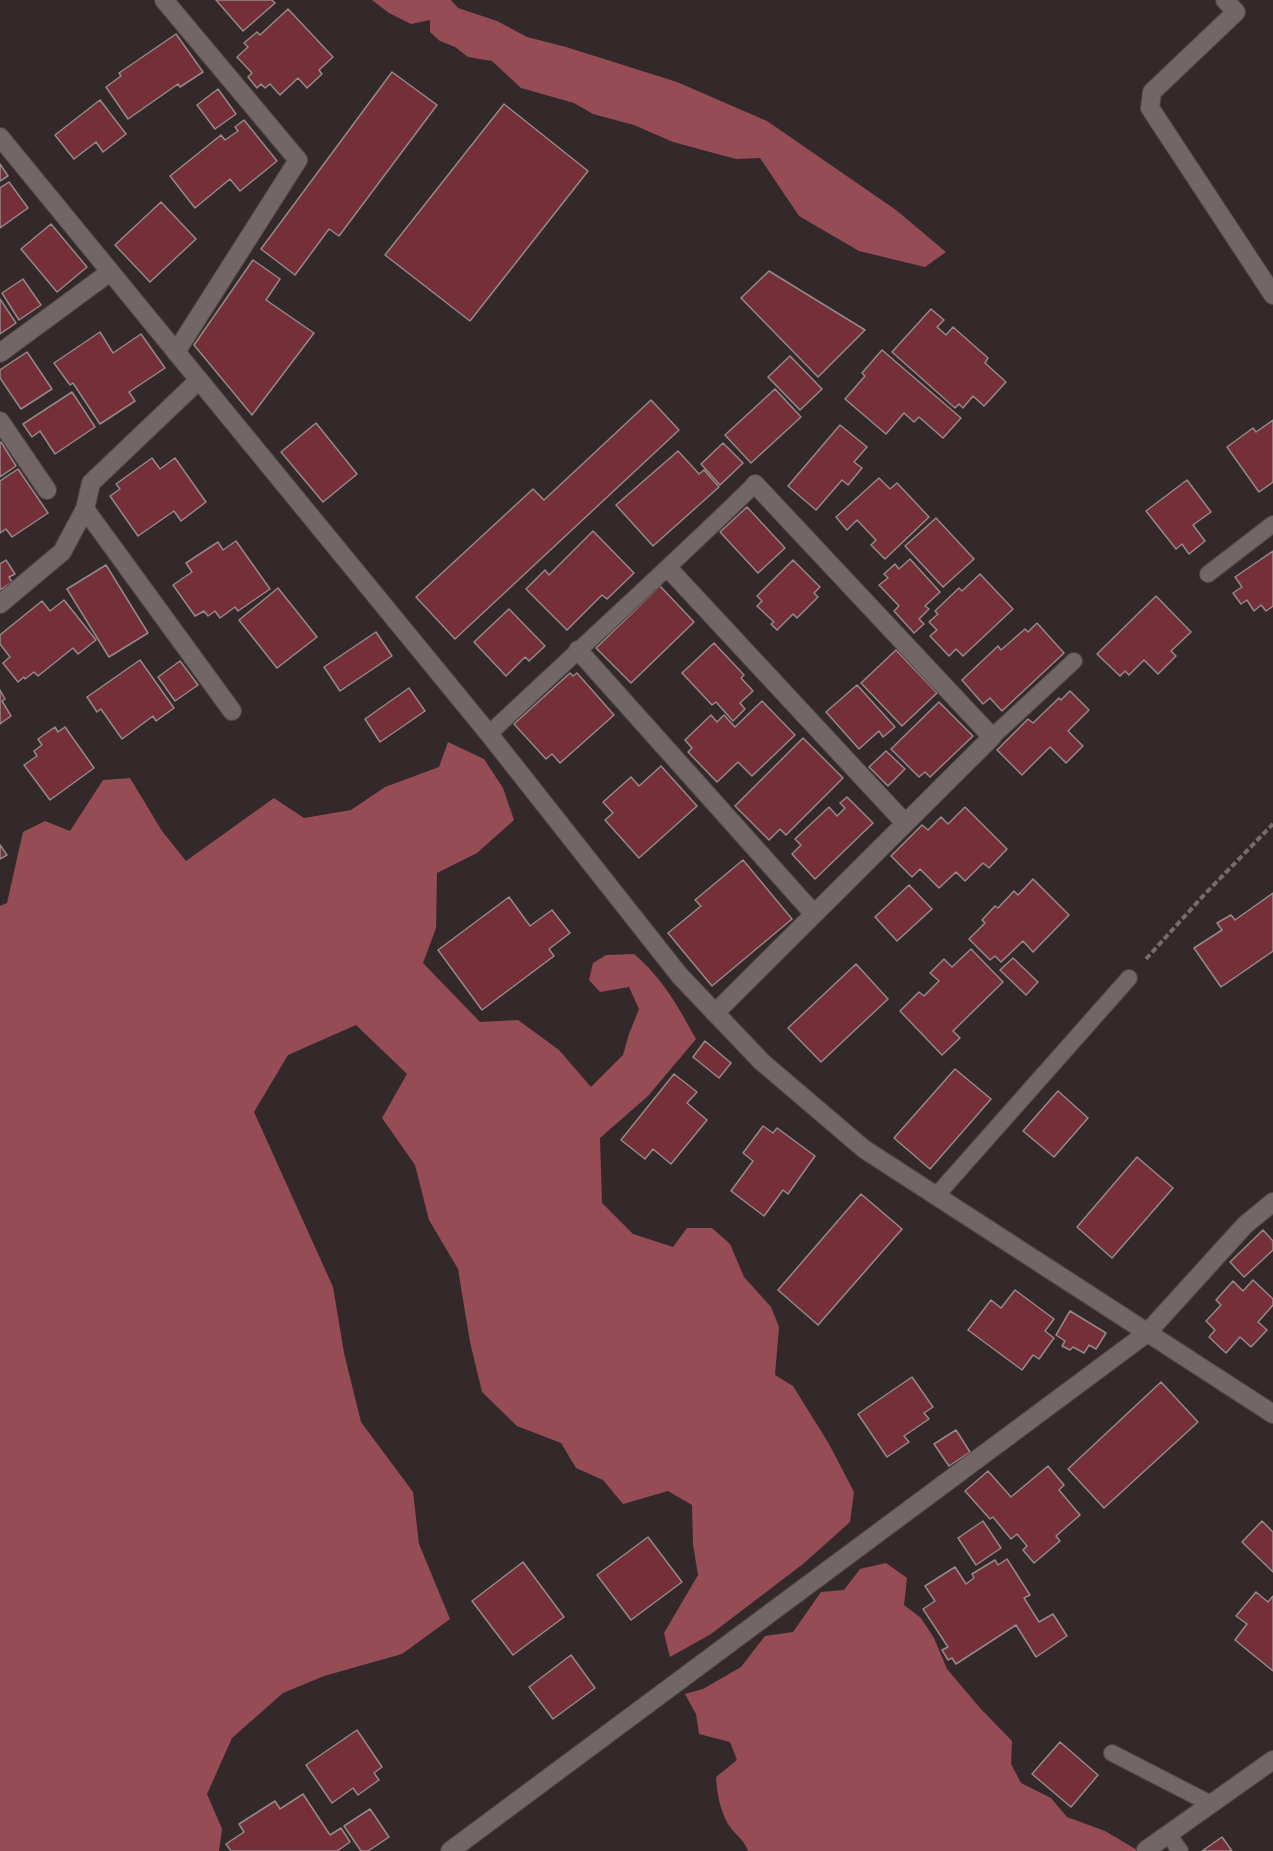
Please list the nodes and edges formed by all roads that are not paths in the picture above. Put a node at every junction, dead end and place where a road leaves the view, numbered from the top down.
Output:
1 (164, 0) edge
2 (1225, 0) edge
3 (0, 137) edge
4 (110, 272) junction
5 (1273, 295) edge
6 (176, 352) junction
7 (0, 353) edge
8 (199, 380) junction
9 (0, 421) edge
10 (755, 484) joint
11 (47, 490) dead end
12 (85, 509) junction
13 (1273, 524) edge
14 (669, 569) junction
15 (1208, 574) dead end
16 (0, 604) edge
17 (578, 650) junction
18 (1074, 661) dead end
19 (232, 711) dead end
20 (489, 734) junction
21 (992, 737) junction
22 (905, 823) junction
23 (814, 914) junction
24 (1129, 978) road end
25 (715, 1012) junction
26 (936, 1196) junction
27 (1273, 1202) edge
28 (1147, 1333) junction
29 (1273, 1414) edge
30 (1112, 1753) dead end
31 (1273, 1760) edge
32 (1211, 1804) junction
33 (1168, 1834) junction
34 (1146, 1850) edge
35 (450, 1851) edge
36 (1180, 1851) edge

1 - 6 street
2 - 5 street
3 - 4 street
4 - 6 street
4 - 7 street
6 - 8 street
8 - 12 street
8 - 20 street
9 - 11 street
10 - 14 lane
10 - 21 street
12 - 16 street
12 - 19 street
13 - 15 lane
14 - 17 lane
14 - 22 street
17 - 20 lane
17 - 23 street
18 - 21 lane
20 - 25 street
21 - 22 street
22 - 23 street
23 - 25 street
24 - 26 lane
25 - 26 street
26 - 28 street
27 - 28 street
28 - 29 street
28 - 35 street
30 - 32 lane
31 - 32 street
32 - 33 street
33 - 34 street
33 - 36 lane

